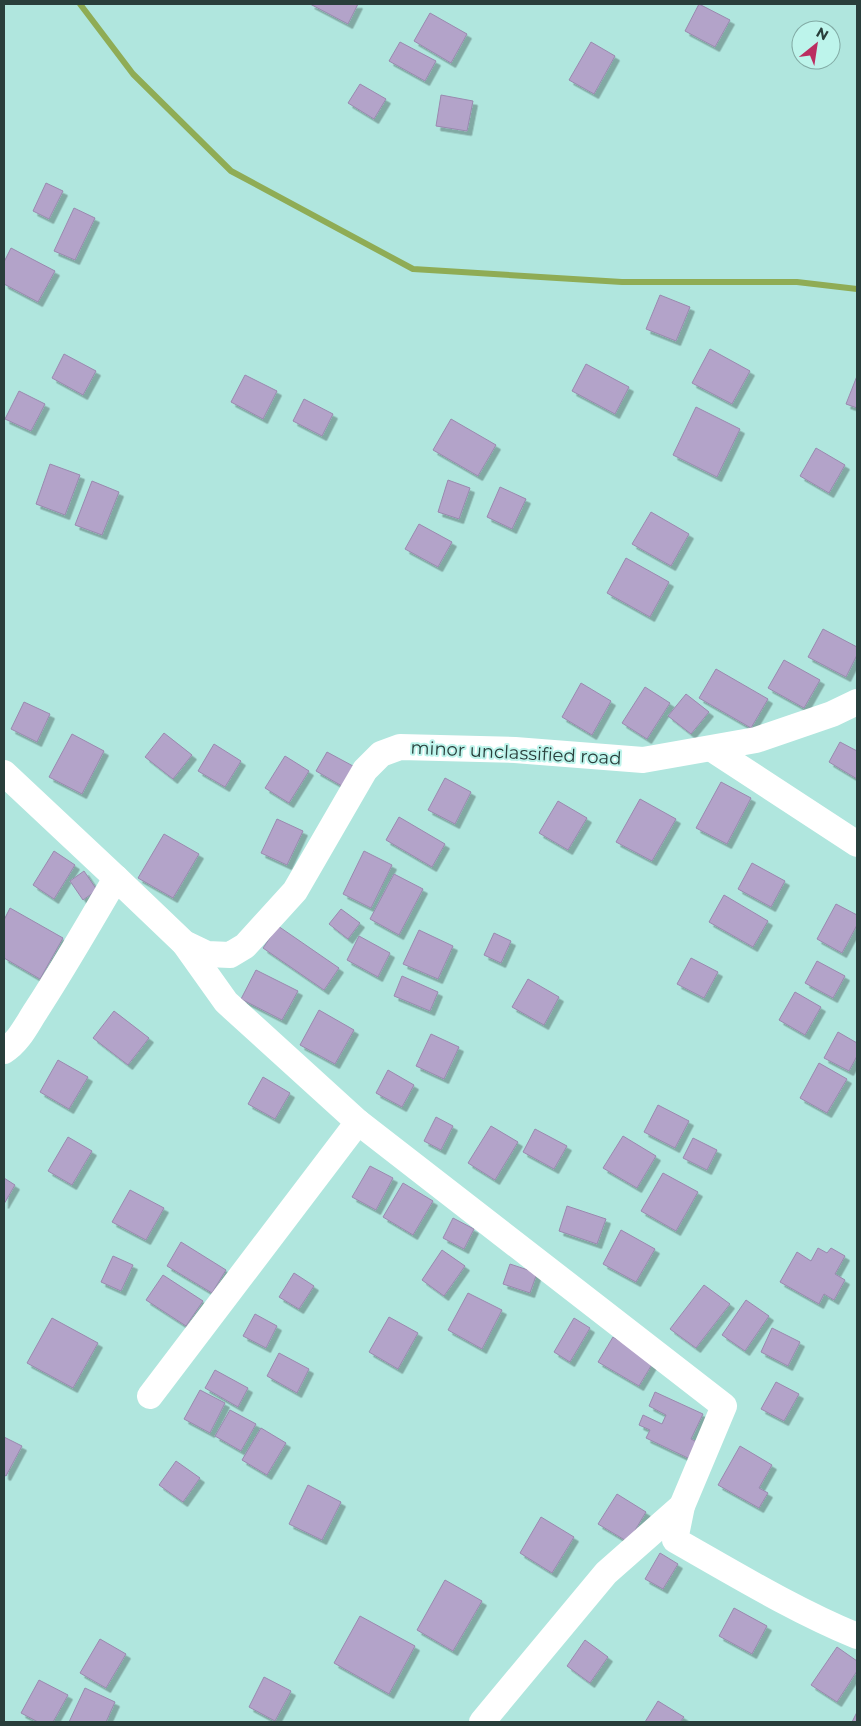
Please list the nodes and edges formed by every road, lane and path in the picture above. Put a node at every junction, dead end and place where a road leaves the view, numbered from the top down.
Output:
1 (857, 702) edge
2 (712, 749) junction
3 (4, 773) edge
4 (857, 844) edge
5 (116, 878) junction
6 (184, 943) junction
7 (4, 1051) edge
8 (358, 1122) junction
9 (150, 1396) dead end
10 (682, 1506) junction
11 (857, 1636) edge
12 (482, 1722) edge

1 - 2 street, minor unclassified road
2 - 4 street
2 - 6 street, minor unclassified road
3 - 5 street, minor unclassified road
5 - 6 street, minor unclassified road
5 - 7 street
6 - 8 street
8 - 9 street
8 - 10 street
10 - 11 street
10 - 12 street

